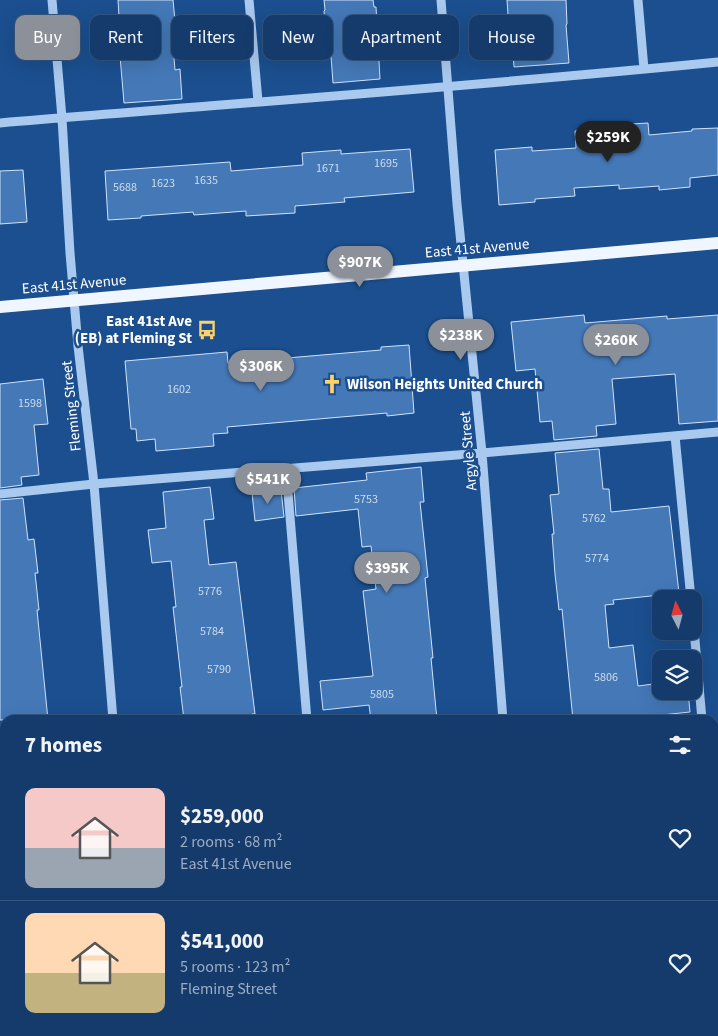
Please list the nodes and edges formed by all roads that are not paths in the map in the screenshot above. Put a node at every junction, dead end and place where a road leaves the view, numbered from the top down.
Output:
1 (52, 0) edge
2 (249, 0) edge
3 (441, 0) edge
4 (638, 0) edge
5 (718, 62) edge
6 (644, 69) junction
7 (448, 87) junction
8 (258, 101) junction
9 (62, 118) junction
10 (0, 123) edge
11 (718, 243) edge
12 (464, 265) junction
13 (74, 300) junction
14 (0, 307) edge
15 (718, 432) edge
16 (674, 436) junction
17 (482, 453) junction
18 (286, 469) junction
19 (94, 484) junction
20 (0, 494) edge
21 (690, 590) edge
22 (695, 640) edge
23 (113, 715) edge
24 (307, 715) edge
25 (503, 715) edge
26 (702, 715) edge

1 - 9 street, Fleming Street
2 - 8 street
3 - 7 street, Argyle Street
4 - 6 street
5 - 6 street
6 - 7 street
7 - 8 street
7 - 12 street, Argyle Street
8 - 9 street
9 - 10 street
9 - 13 street, Fleming Street
11 - 12 main road, East 41st Avenue
12 - 13 main road, East 41st Avenue
12 - 17 street, Argyle Street
13 - 14 main road, East 41st Avenue
13 - 19 street, Fleming Street
15 - 16 street
16 - 17 street
16 - 21 street
17 - 18 street
17 - 25 street, Argyle Street
18 - 19 street
18 - 24 street
19 - 20 street
19 - 23 street, Fleming Street
22 - 26 street

